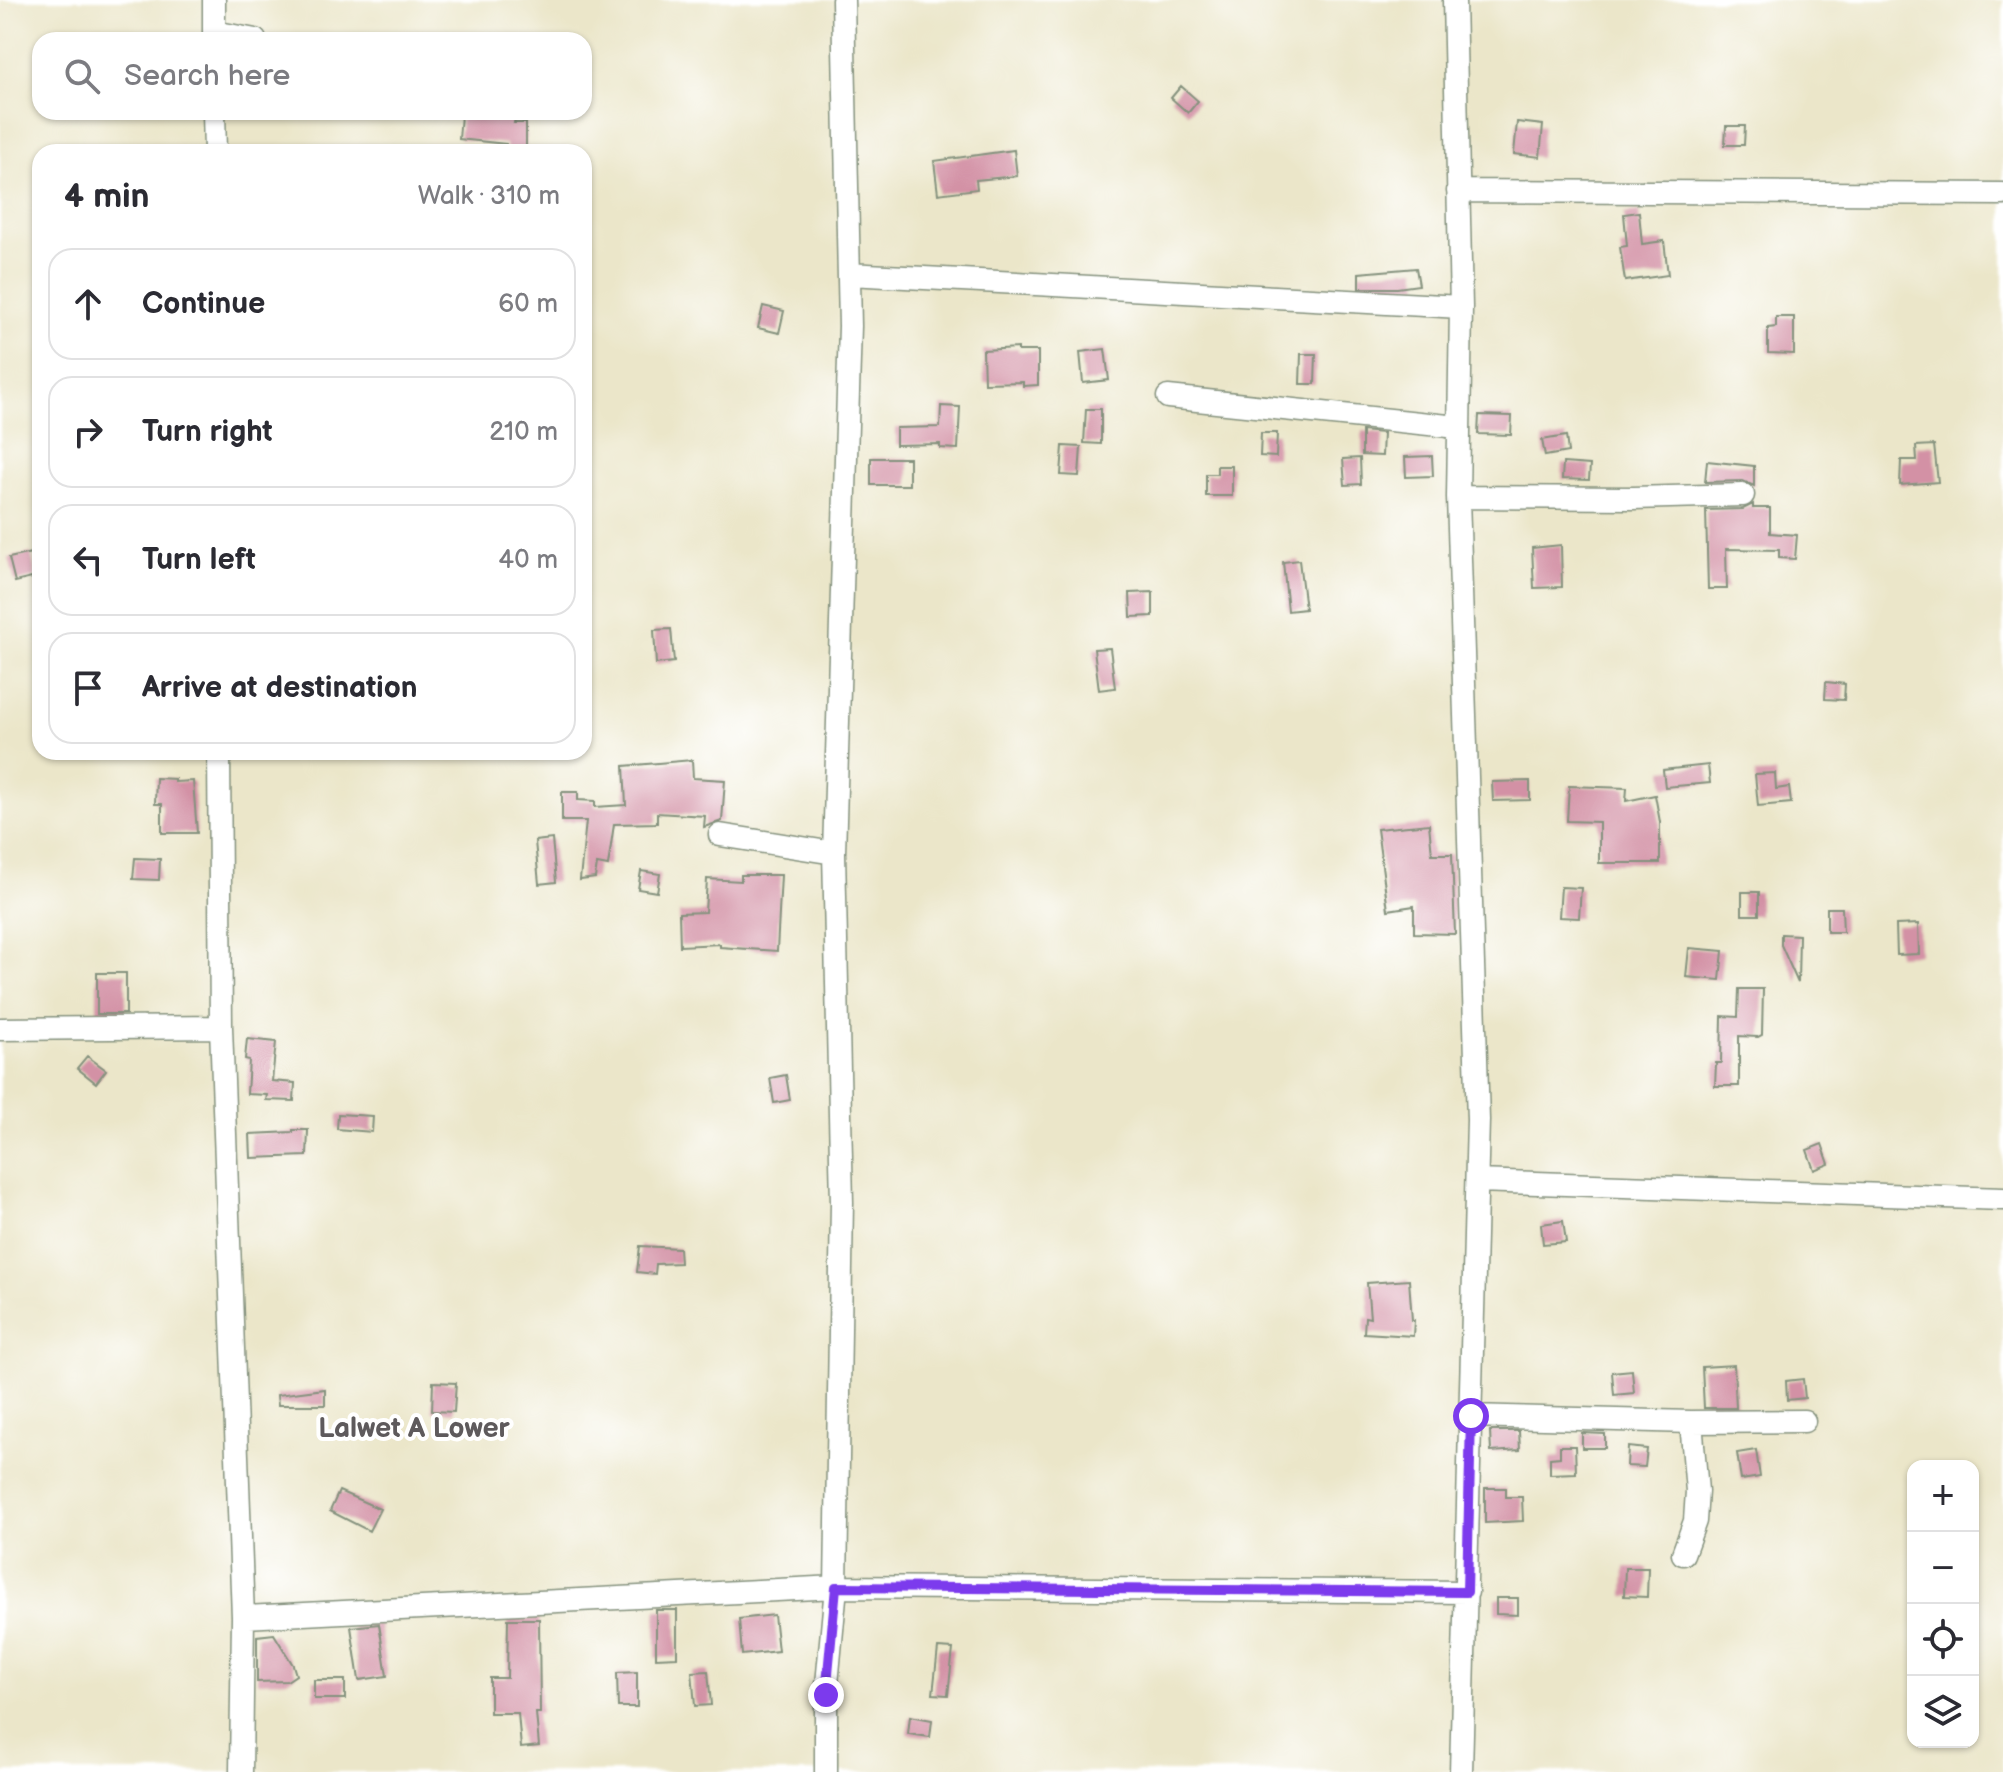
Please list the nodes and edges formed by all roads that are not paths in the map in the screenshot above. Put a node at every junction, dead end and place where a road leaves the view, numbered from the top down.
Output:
1 (214, 0) edge
2 (843, 0) edge
3 (1454, 0) edge
4 (214, 32) edge
5 (214, 120) edge
6 (215, 144) edge
7 (1458, 191) junction
8 (2003, 194) edge
9 (849, 274) junction
10 (1461, 307) junction
11 (1168, 397) dead end
12 (1458, 427) junction
13 (1743, 495) dead end
14 (1458, 497) junction
15 (219, 760) edge
16 (720, 835) dead end
17 (834, 853) junction
18 (221, 1027) junction
19 (0, 1029) edge
20 (1477, 1181) junction
21 (2003, 1199) edge
22 (1471, 1416) junction
23 (1804, 1421) dead end
24 (1691, 1422) junction
25 (1683, 1554) dead end
26 (836, 1587) junction
27 (1467, 1592) junction
28 (243, 1617) junction
29 (241, 1772) edge
30 (826, 1772) edge
31 (1461, 1772) edge

1 - 4 street
2 - 9 street
3 - 7 street
5 - 6 street
7 - 8 street
7 - 10 street
9 - 10 street
9 - 17 street
10 - 12 street
11 - 12 street
12 - 14 street
13 - 14 street
14 - 20 street
15 - 18 street
16 - 17 street
17 - 26 street
18 - 19 street
18 - 28 street
20 - 21 street
20 - 22 street
22 - 24 street
22 - 27 street
23 - 24 street
24 - 25 street
26 - 27 street
26 - 28 street
26 - 30 street
27 - 31 street
28 - 29 street

